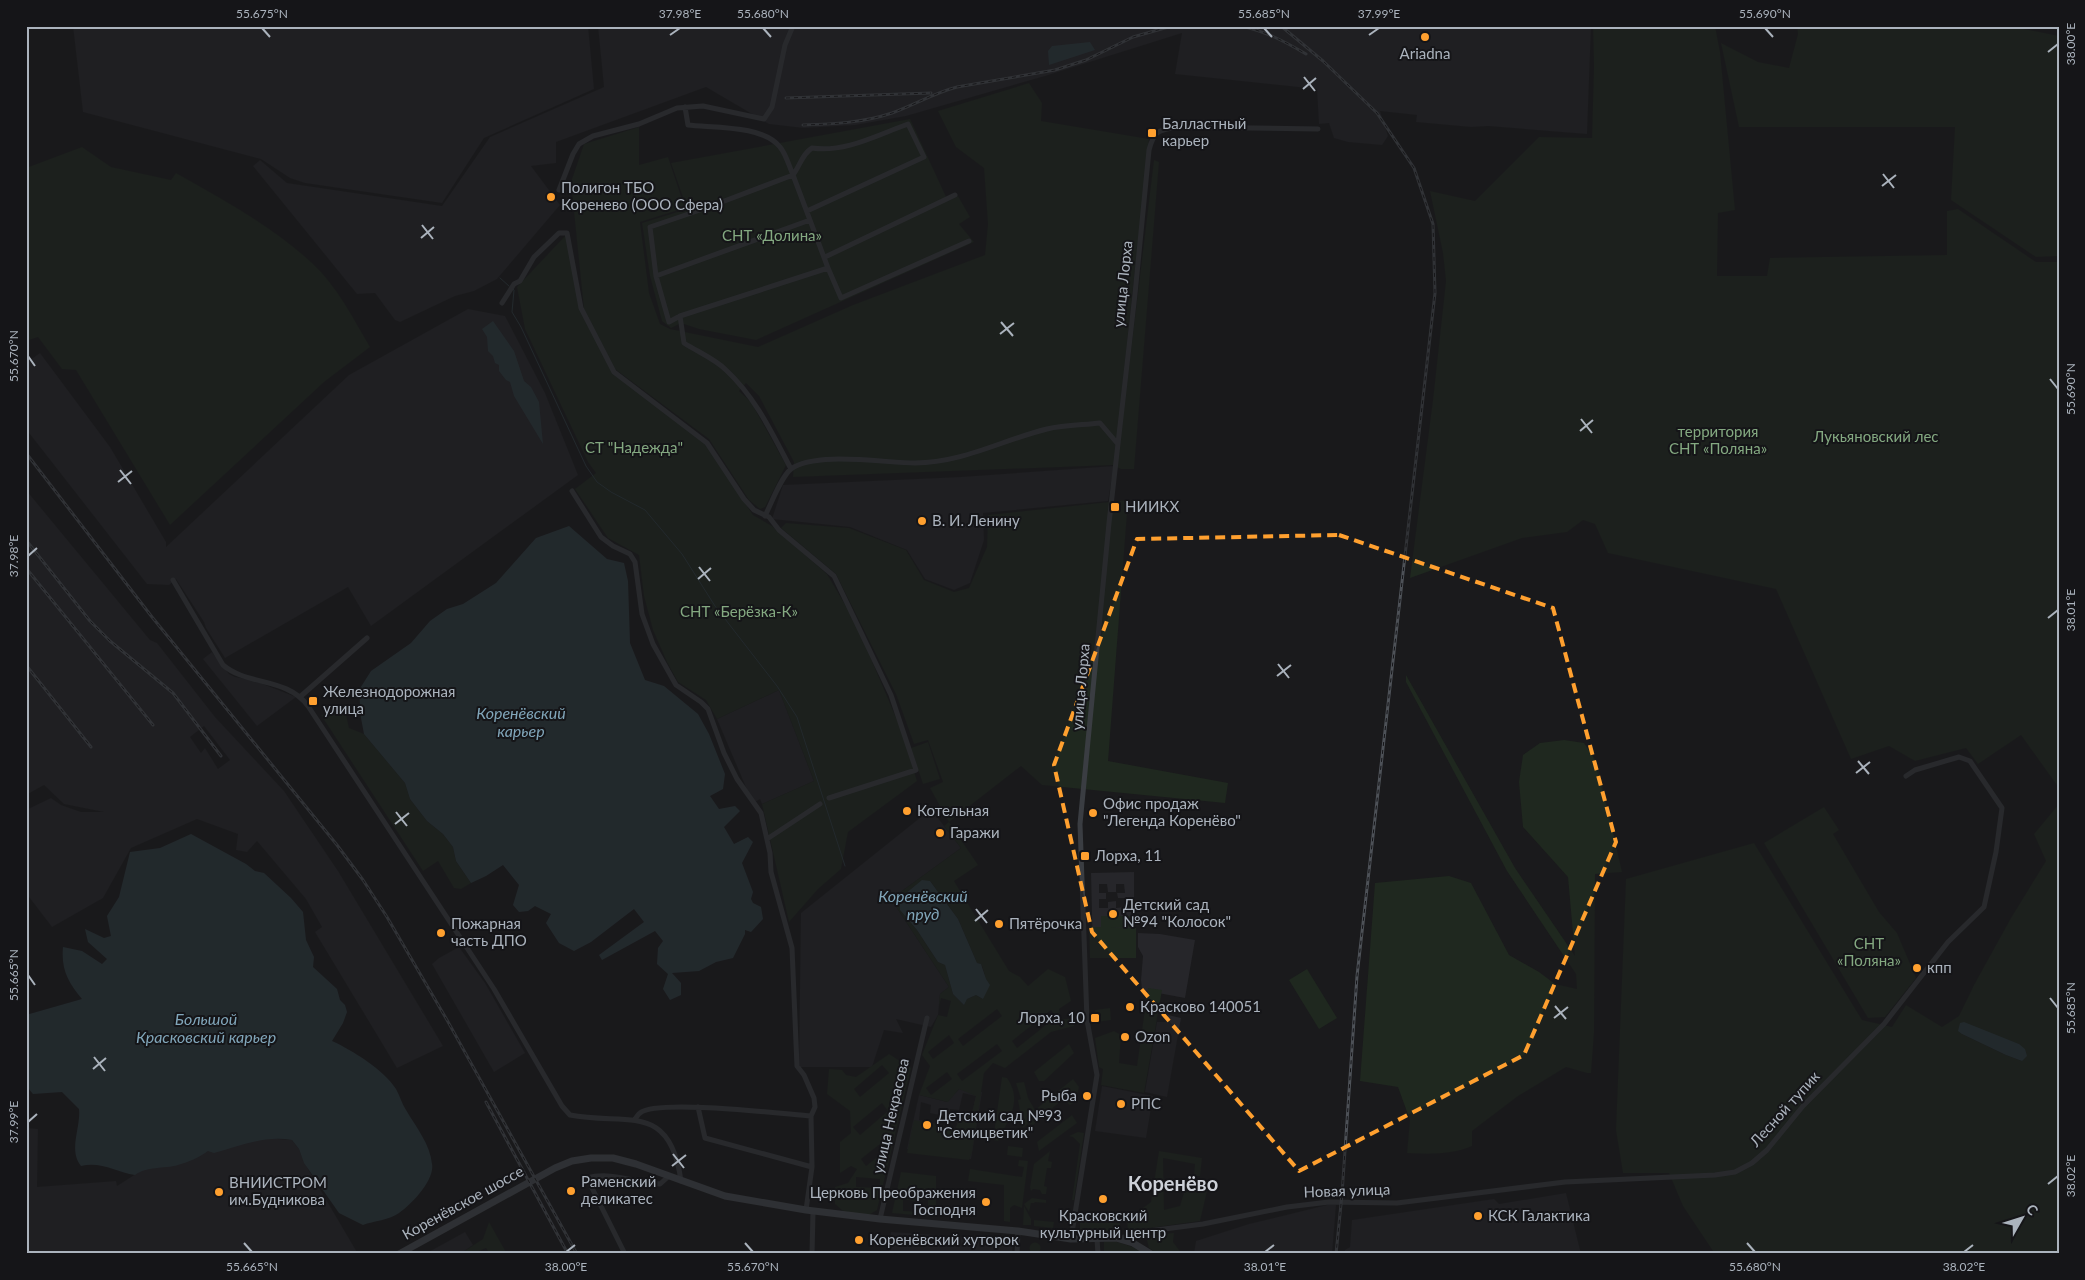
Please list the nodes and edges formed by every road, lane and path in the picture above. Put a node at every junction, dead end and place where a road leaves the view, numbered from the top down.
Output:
1 (793, 26) edge
2 (685, 107) junction
3 (1318, 129) dead end
4 (793, 175) junction
5 (559, 190) dead end
6 (955, 195) dead end
7 (806, 211) junction
8 (810, 220) junction
9 (969, 241) dead end
10 (825, 257) junction
11 (828, 268) junction
12 (656, 276) junction
13 (502, 303) dead end
14 (680, 316) junction
15 (1117, 443) junction
16 (791, 469) junction
17 (572, 491) dead end
18 (765, 516) junction
19 (173, 580) dead end
20 (367, 638) dead end
21 (301, 696) junction
22 (1906, 776) dead end
23 (829, 798) dead end
24 (820, 804) dead end
25 (767, 839) junction
26 (927, 1018) dead end
27 (698, 1107) junction
28 (811, 1116) junction
29 (635, 1119) junction
30 (812, 1167) junction
31 (669, 1176) junction
32 (681, 1181) junction
33 (1580, 1181) joint
34 (810, 1211) junction
35 (880, 1219) junction
36 (1018, 1231) junction
37 (1070, 1239) junction
38 (1097, 1239) junction
39 (1134, 1239) junction
40 (399, 1254) edge
41 (625, 1254) edge
42 (812, 1254) edge
43 (1017, 1254) edge
44 (1098, 1254) edge
45 (1151, 1254) edge

1 - 2 street
2 - 4 street
2 - 5 street
3 - 15 street, улица Лорха
4 - 7 street
4 - 7 street
4 - 12 street
6 - 10 street
7 - 8 street
8 - 10 street
8 - 12 street
9 - 11 street
10 - 11 street
11 - 14 street
12 - 14 street
13 - 18 street
14 - 16 street
15 - 16 street
15 - 37 street, улица Лорха
16 - 18 street
17 - 25 street
18 - 23 street
19 - 21 street
20 - 21 street
21 - 29 street
22 - 33 street, Лесной тупик
24 - 25 street
25 - 28 street
26 - 35 street, улица Некрасова
27 - 28 street
27 - 29 street
27 - 30 street
28 - 30 street
29 - 32 street
30 - 34 street
31 - 32 main road, Коренёвское шоссе
31 - 40 main road, Коренёвское шоссе
31 - 41 street
32 - 34 main road, Коренёвское шоссе
33 - 39 street, Новая улица
34 - 35 main road, Новая улица
34 - 42 street
35 - 36 main road, Новая улица
36 - 37 main road, Новая улица
36 - 43 street
37 - 38 main road, Новая улица
38 - 39 main road, Новая улица
38 - 44 street
39 - 45 main road, Новая улица

